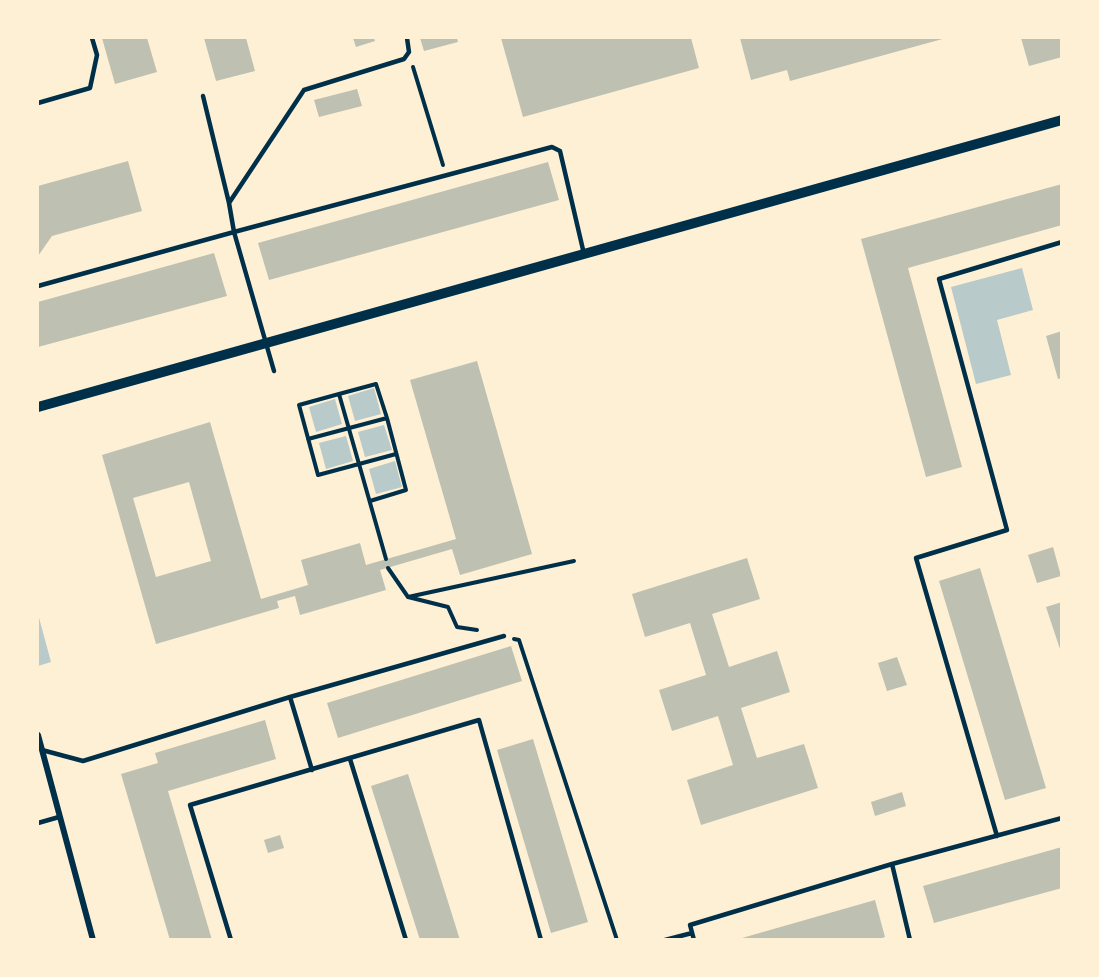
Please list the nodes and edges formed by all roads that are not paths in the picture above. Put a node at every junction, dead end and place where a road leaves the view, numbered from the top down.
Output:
1 (92, 38) edge
2 (407, 38) edge
3 (202, 96) dead end
4 (38, 103) edge
5 (1062, 120) edge
6 (230, 203) junction
7 (234, 232) junction
8 (1062, 242) edge
9 (584, 255) junction
10 (38, 286) edge
11 (266, 344) junction
12 (274, 371) dead end
13 (38, 407) edge
14 (504, 636) road end
15 (290, 697) junction
16 (38, 735) edge
17 (41, 750) junction
18 (350, 759) junction
19 (312, 770) junction
20 (60, 816) junction
21 (1062, 818) edge
22 (38, 823) edge
23 (997, 836) junction
24 (892, 864) junction
25 (692, 933) junction
26 (93, 939) edge
27 (231, 939) edge
28 (406, 939) edge
29 (541, 939) edge
30 (665, 939) edge
31 (694, 939) edge
32 (910, 939) edge

1 - 4 lane
2 - 6 lane
3 - 6 lane
5 - 9 street
6 - 7 lane
7 - 9 lane
7 - 10 lane
7 - 11 lane
8 - 23 lane
9 - 11 street
11 - 12 lane
11 - 13 street
14 - 15 lane
15 - 17 lane
15 - 19 lane
16 - 17 street
17 - 20 street
18 - 19 lane
18 - 28 lane
18 - 29 lane
19 - 27 lane
20 - 22 lane
20 - 26 street
21 - 23 lane
23 - 24 lane
24 - 25 lane
24 - 32 lane
25 - 30 lane
25 - 31 lane

